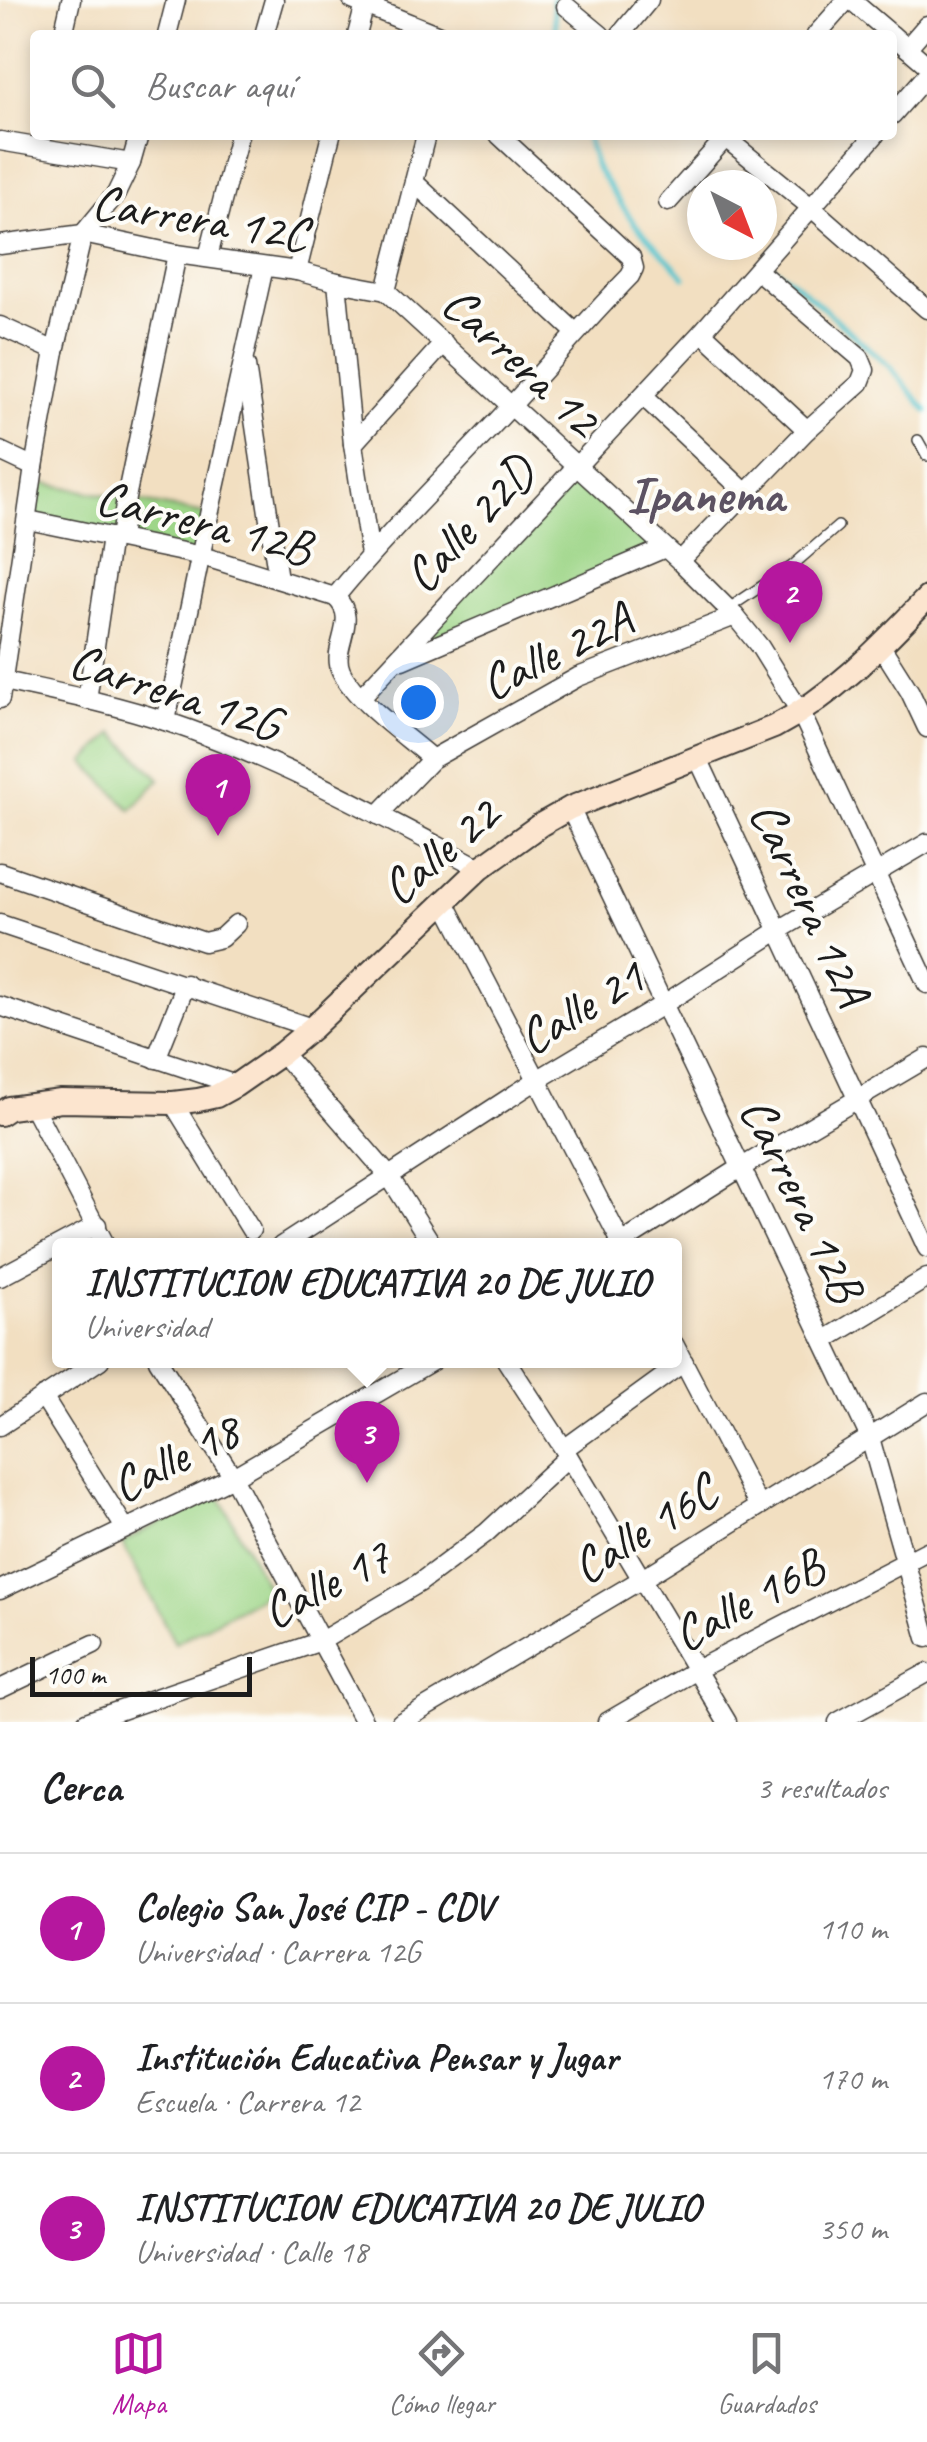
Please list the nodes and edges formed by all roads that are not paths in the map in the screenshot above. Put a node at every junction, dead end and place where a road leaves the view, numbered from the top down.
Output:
1 (71, 0) edge
2 (176, 0) edge
3 (274, 0) edge
4 (649, 0) edge
5 (849, 0) edge
6 (358, 2) edge
7 (566, 6) dead end
8 (927, 25) edge
9 (63, 30) edge
10 (168, 30) edge
11 (265, 30) edge
12 (357, 30) edge
13 (428, 30) edge
14 (595, 30) edge
15 (624, 30) edge
16 (821, 30) edge
17 (886, 30) edge
18 (897, 39) edge
19 (907, 48) junction
20 (927, 65) edge
21 (927, 75) edge
22 (897, 109) edge
23 (138, 140) edge
24 (237, 140) edge
25 (330, 140) edge
26 (425, 140) edge
27 (504, 140) edge
28 (722, 140) edge
29 (730, 140) edge
30 (871, 140) edge
31 (0, 141) edge
32 (39, 141) edge
33 (131, 162) junction
34 (414, 182) junction
35 (668, 202) dead end
36 (812, 208) junction
37 (83, 234) junction
38 (0, 244) edge
39 (177, 254) junction
40 (208, 257) junction
41 (264, 267) junction
42 (296, 271) junction
43 (758, 272) junction
44 (337, 282) junction
45 (386, 291) junction
46 (925, 302) edge
47 (0, 326) edge
48 (575, 332) junction
49 (702, 332) junction
50 (444, 344) junction
51 (54, 351) junction
52 (244, 355) junction
53 (643, 396) junction
54 (512, 405) junction
55 (807, 430) junction
56 (918, 440) dead end
57 (353, 444) junction
58 (0, 450) edge
59 (927, 456) edge
60 (578, 466) junction
61 (34, 467) junction
62 (746, 494) junction
63 (28, 520) junction
64 (838, 526) dead end
65 (116, 538) junction
66 (664, 548) junction
67 (370, 555) junction
68 (202, 556) junction
69 (680, 561) junction
70 (0, 571) edge
71 (278, 579) junction
72 (18, 580) junction
73 (335, 598) junction
74 (927, 598) edge
75 (731, 612) junction
76 (881, 646) junction
77 (392, 664) junction
78 (927, 682) edge
79 (2, 690) edge
80 (910, 692) junction
81 (360, 697) junction
82 (87, 700) junction
83 (801, 713) junction
84 (166, 721) junction
85 (927, 728) edge
86 (697, 756) junction
87 (432, 758) junction
88 (570, 808) junction
89 (378, 815) junction
90 (927, 843) edge
91 (480, 868) junction
92 (0, 872) edge
93 (875, 875) junction
94 (444, 900) junction
95 (0, 924) edge
96 (236, 924) dead end
97 (778, 930) junction
98 (186, 984) junction
99 (927, 984) edge
100 (664, 1004) junction
101 (0, 1006) edge
102 (312, 1028) junction
103 (282, 1053) junction
104 (927, 1058) edge
105 (156, 1059) junction
106 (537, 1080) junction
107 (236, 1085) junction
108 (857, 1098) junction
109 (173, 1103) junction
110 (10, 1107) edge
111 (742, 1167) junction
112 (390, 1176) junction
113 (97, 1225) junction
114 (251, 1230) dead end
115 (73, 1238) edge
116 (103, 1238) edge
117 (293, 1238) edge
118 (428, 1238) edge
119 (618, 1238) edge
120 (630, 1238) edge
121 (927, 1248) edge
122 (52, 1249) edge
123 (0, 1277) edge
124 (927, 1278) edge
125 (825, 1340) junction
126 (682, 1358) edge
127 (684, 1362) joint
128 (88, 1368) edge
129 (163, 1368) edge
130 (420, 1368) edge
131 (511, 1368) edge
132 (676, 1368) edge
133 (43, 1397) junction
134 (927, 1402) edge
135 (0, 1426) edge
136 (870, 1438) junction
137 (566, 1453) junction
138 (233, 1477) junction
139 (758, 1505) junction
140 (125, 1528) junction
141 (927, 1551) edge
142 (906, 1563) junction
143 (642, 1579) junction
144 (0, 1590) edge
145 (927, 1638) edge
146 (321, 1642) junction
147 (94, 1644) dead end
148 (696, 1670) junction
149 (927, 1673) edge
150 (0, 1689) edge
151 (86, 1722) edge
152 (364, 1722) edge
153 (401, 1722) edge
154 (607, 1722) edge
155 (727, 1722) edge
156 (838, 1722) edge

1 - 9 street
2 - 10 street
3 - 11 street
4 - 15 street
5 - 16 street
5 - 17 street
6 - 12 street
6 - 13 street
7 - 14 street
8 - 19 street
18 - 19 street
19 - 20 street
21 - 22 street
23 - 33 street
24 - 40 street
25 - 42 street
26 - 34 street
27 - 48 street
28 - 35 street
29 - 36 street
30 - 36 street, Calle 22D
31 - 32 street
32 - 33 street
33 - 37 street
34 - 45 street
34 - 48 street
36 - 43 street, Calle 22D
36 - 46 street
37 - 38 street, Carrera 12C
37 - 39 street, Carrera 12C
37 - 51 street
39 - 40 street, Carrera 12C
39 - 65 street
40 - 41 street, Carrera 12C
41 - 42 street, Carrera 12C
41 - 52 street
42 - 44 street, Carrera 12C
43 - 49 street, Calle 22D
43 - 55 street
44 - 45 street, Carrera 12C
44 - 57 street
45 - 50 street, Carrera 12
47 - 51 street
48 - 54 street
49 - 53 street, Calle 22D
49 - 55 street
50 - 54 street, Carrera 12
50 - 57 street
51 - 61 street
52 - 68 street
52 - 71 street
53 - 60 street, Calle 22D
53 - 62 street
54 - 60 street, Carrera 12
54 - 67 street
55 - 62 street
56 - 59 lane
57 - 67 street
58 - 61 street
60 - 66 street, Carrera 12
60 - 77 street, Calle 22D
61 - 63 street
62 - 69 street
63 - 65 street, Carrera 12B
63 - 72 street
64 - 75 lane
65 - 68 street, Carrera 12B
65 - 82 street
66 - 69 street, Carrera 12
66 - 77 street
67 - 73 street
68 - 71 street, Carrera 12B
68 - 84 street
69 - 75 street, Carrera 12
70 - 72 street
71 - 73 street, Carrera 12B
72 - 79 street
73 - 81 street, Carrera 12B
74 - 76 street, Calle 22
75 - 83 street, Carrera 12
75 - 87 street, Calle 22A
76 - 80 street
76 - 83 street, Calle 22
77 - 81 street, Calle 22D
78 - 80 street
79 - 82 street, Carrera 12G
80 - 85 street
81 - 87 street, Carrera 12B
82 - 84 street, Carrera 12G
83 - 86 street, Calle 22
83 - 93 street, Carrera 12
84 - 89 street, Carrera 12G
86 - 88 street, Calle 22
86 - 97 street, Carrera 12A
87 - 89 street, Calle 22A
88 - 91 street, Calle 22
88 - 100 street, Carrera 12B
89 - 91 street, Carrera 12G
90 - 93 street, Calle 21
91 - 94 street, Calle 22
92 - 96 street
93 - 97 street, Calle 21
93 - 99 street, Carrera 12
94 - 102 street, Calle 22
94 - 106 street
95 - 98 street
97 - 100 street, Calle 21
97 - 108 street, Carrera 12A
98 - 102 street
98 - 105 street
100 - 106 street, Calle 21
100 - 111 street, Carrera 12B
101 - 105 street
102 - 103 street, Calle 22
103 - 107 street, Calle 22
103 - 112 street
104 - 108 street
105 - 107 street
106 - 112 street, Calle 21
106 - 119 street
107 - 109 street, Calle 22
108 - 111 street
108 - 121 street, Carrera 12A
109 - 110 street, Calle 22
109 - 114 street
110 - 113 street
111 - 120 street
111 - 125 street, Carrera 12B
112 - 117 street, Calle 21
112 - 118 street
113 - 115 street
113 - 116 street
122 - 123 street
124 - 125 street
125 - 136 street, Carrera 12B
126 - 127 street
127 - 139 street
128 - 133 street
129 - 138 street
130 - 138 street, Calle 18
131 - 137 street
132 - 137 street, Calle 17
133 - 135 street
133 - 140 street
134 - 136 street, Calle 16C
136 - 139 street, Calle 16C
136 - 142 street, Carrera 12B
137 - 143 street
137 - 146 street, Calle 17
138 - 140 street, Calle 18
138 - 146 street
139 - 143 street, Calle 16C
140 - 144 street, Calle 18
141 - 142 street, Calle 16B
142 - 145 street, Carrera 12B
142 - 148 street, Calle 16B
143 - 148 street
143 - 153 street, Calle 16C
146 - 151 street, Calle 17
146 - 152 street
147 - 150 street
148 - 154 street, Calle 16B
148 - 155 street
149 - 156 street

